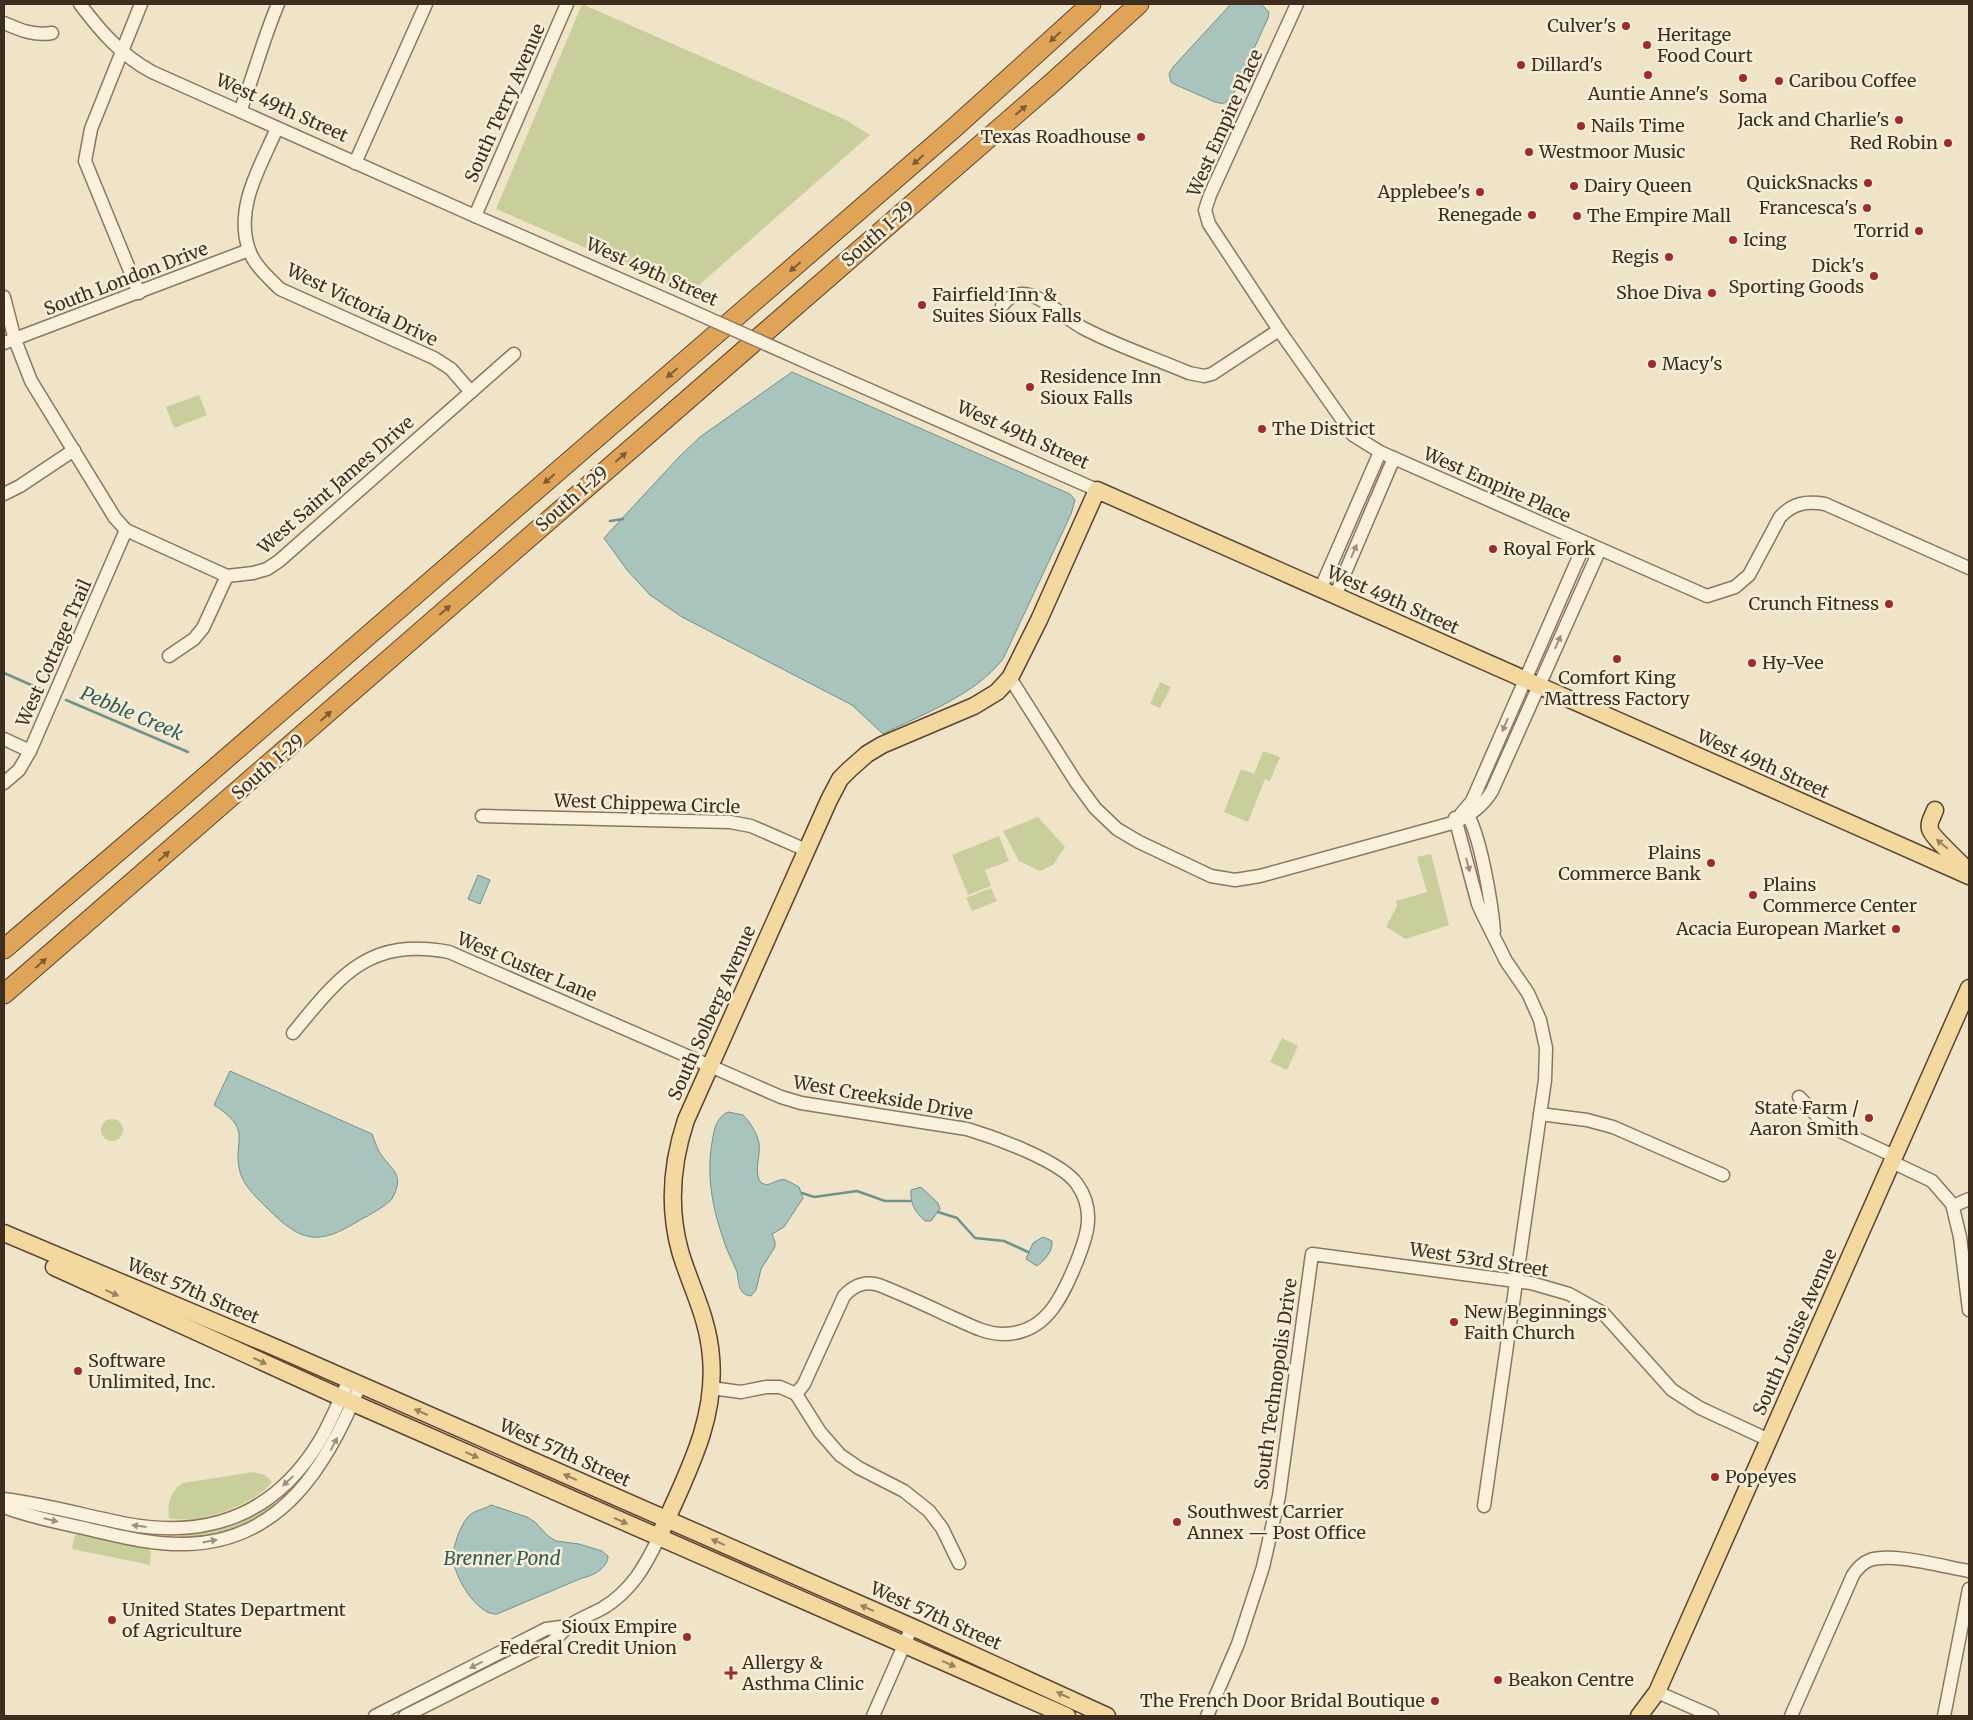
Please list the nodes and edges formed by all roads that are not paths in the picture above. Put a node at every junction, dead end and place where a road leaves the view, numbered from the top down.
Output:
1 (80, 4) edge
2 (141, 4) edge
3 (278, 4) edge
4 (426, 4) edge
5 (568, 4) edge
6 (1091, 4) edge
7 (1139, 4) edge
8 (1296, 4) edge
9 (4, 23) edge
10 (52, 33) dead end
11 (122, 53) junction
12 (240, 112) junction
13 (277, 128) junction
14 (355, 163) junction
15 (475, 216) junction
16 (249, 250) junction
17 (139, 293) junction
18 (4, 297) edge
19 (1002, 306) dead end
20 (1279, 330) junction
21 (9, 342) edge
22 (514, 354) dead end
23 (472, 392) junction
24 (74, 450) junction
25 (1380, 452) junction
26 (1394, 458) junction
27 (1097, 490) junction
28 (4, 494) edge
29 (126, 530) junction
30 (1585, 543) junction
31 (1600, 549) junction
32 (1969, 568) edge
33 (227, 576) junction
34 (1328, 593) junction
35 (169, 656) dead end
36 (1010, 678) junction
37 (1531, 683) junction
38 (4, 739) edge
39 (30, 751) junction
40 (4, 783) edge
41 (1935, 810) dead end
42 (482, 816) dead end
43 (1458, 818) junction
44 (806, 850) junction
45 (1969, 872) edge
46 (1969, 876) edge
47 (4, 949) edge
48 (1969, 988) edge
49 (4, 994) edge
50 (293, 1033) dead end
51 (709, 1066) junction
52 (1799, 1097) dead end
53 (1540, 1114) junction
54 (1893, 1159) junction
55 (1723, 1175) dead end
56 (1969, 1199) edge
57 (1953, 1206) junction
58 (4, 1233) edge
59 (4, 1245) edge
60 (1312, 1254) joint
61 (1516, 1282) junction
62 (1969, 1310) edge
63 (355, 1383) junction
64 (711, 1388) junction
65 (796, 1394) junction
66 (347, 1400) junction
67 (1769, 1440) junction
68 (4, 1499) edge
69 (1484, 1506) dead end
70 (4, 1507) edge
71 (666, 1520) junction
72 (658, 1537) junction
73 (959, 1563) dead end
74 (1969, 1571) edge
75 (1969, 1589) edge
76 (569, 1626) junction
77 (912, 1627) junction
78 (904, 1645) junction
79 (1657, 1692) junction
80 (375, 1716) edge
81 (405, 1716) edge
82 (873, 1716) edge
83 (1067, 1716) edge
84 (1107, 1716) edge
85 (1207, 1716) edge
86 (1639, 1716) edge
87 (1652, 1716) edge
88 (1712, 1716) edge
89 (1791, 1716) edge
90 (1944, 1716) edge

1 - 11 street, West 49th Street
2 - 11 street
3 - 12 street
4 - 14 street
5 - 15 street, South Terry Avenue
6 -> 47 highway, South I-29
49 -> 7 highway, South I-29
8 - 20 street, West Empire Place
9 - 10 street
11 - 12 street, West 49th Street
11 - 17 street
12 - 13 street, West 49th Street
13 - 14 street, West 49th Street
13 - 16 street, West Victoria Drive
14 - 15 street, West 49th Street
15 - 27 street, West 49th Street, bridge
16 - 17 street, South London Drive
16 - 23 street, West Victoria Drive
17 - 21 street, South London Drive
18 - 21 street
19 - 20 street
20 - 25 street, West Empire Place
21 - 24 street
22 - 23 street, West Saint James Drive
23 - 33 street, West Saint James Drive
24 - 28 street
24 - 29 street
25 - 26 street, West Empire Place
25 - 34 street
26 - 30 street, West Empire Place
34 -> 26 street, West Empire Place
27 - 34 main road, West 49th Street
27 - 36 main road, South Solberg Avenue
29 - 33 street
29 - 39 street, West Cottage Trail
30 - 31 street, West Empire Place
30 - 37 street, West Empire Place
31 - 32 street, West Empire Place
37 -> 31 street
33 - 35 street
34 - 37 main road, West 49th Street
36 - 43 street
36 - 44 main road, South Solberg Avenue
37 - 43 street
37 - 46 main road, West 49th Street
38 - 39 street
39 - 40 street, West Cottage Trail
45 -> 41 main road
42 - 44 street, West Chippewa Circle
43 - 53 street
44 - 51 main road, South Solberg Avenue
48 - 54 main road, South Louise Avenue
50 - 51 street, West Custer Lane
51 - 64 main road, South Solberg Avenue
51 - 65 street, West Creekside Drive
52 - 54 street
53 - 55 street
53 - 61 street
54 - 57 street
54 - 67 main road, South Louise Avenue
56 - 57 street
57 - 62 street
58 - 63 main road, West 57th Street
59 -> 66 main road, West 57th Street
60 - 61 street, West 53rd Street
60 - 85 street, South Technopolis Drive
61 - 67 street, West 53rd Street
61 - 69 street
63 - 66 street
71 -> 63 main road, West 57th Street
64 - 65 street
64 - 71 main road, South Solberg Avenue
65 - 73 street
66 -> 68 street
70 -> 66 street
66 -> 72 main road, West 57th Street
67 - 79 main road, South Louise Avenue
71 - 72 main road, South Solberg Avenue
77 -> 71 main road, West 57th Street
72 - 76 street, South Solberg Avenue
72 - 78 main road, West 57th Street
74 - 89 street
75 - 90 street
76 -> 80 street, South Solberg Avenue
76 - 81 street, South Solberg Avenue
77 - 78 street
84 -> 77 main road, West 57th Street
78 - 82 street
78 -> 83 main road, West 57th Street
79 - 86 main road, South Louise Avenue
79 - 87 main road, South Louise Avenue
79 - 88 street

